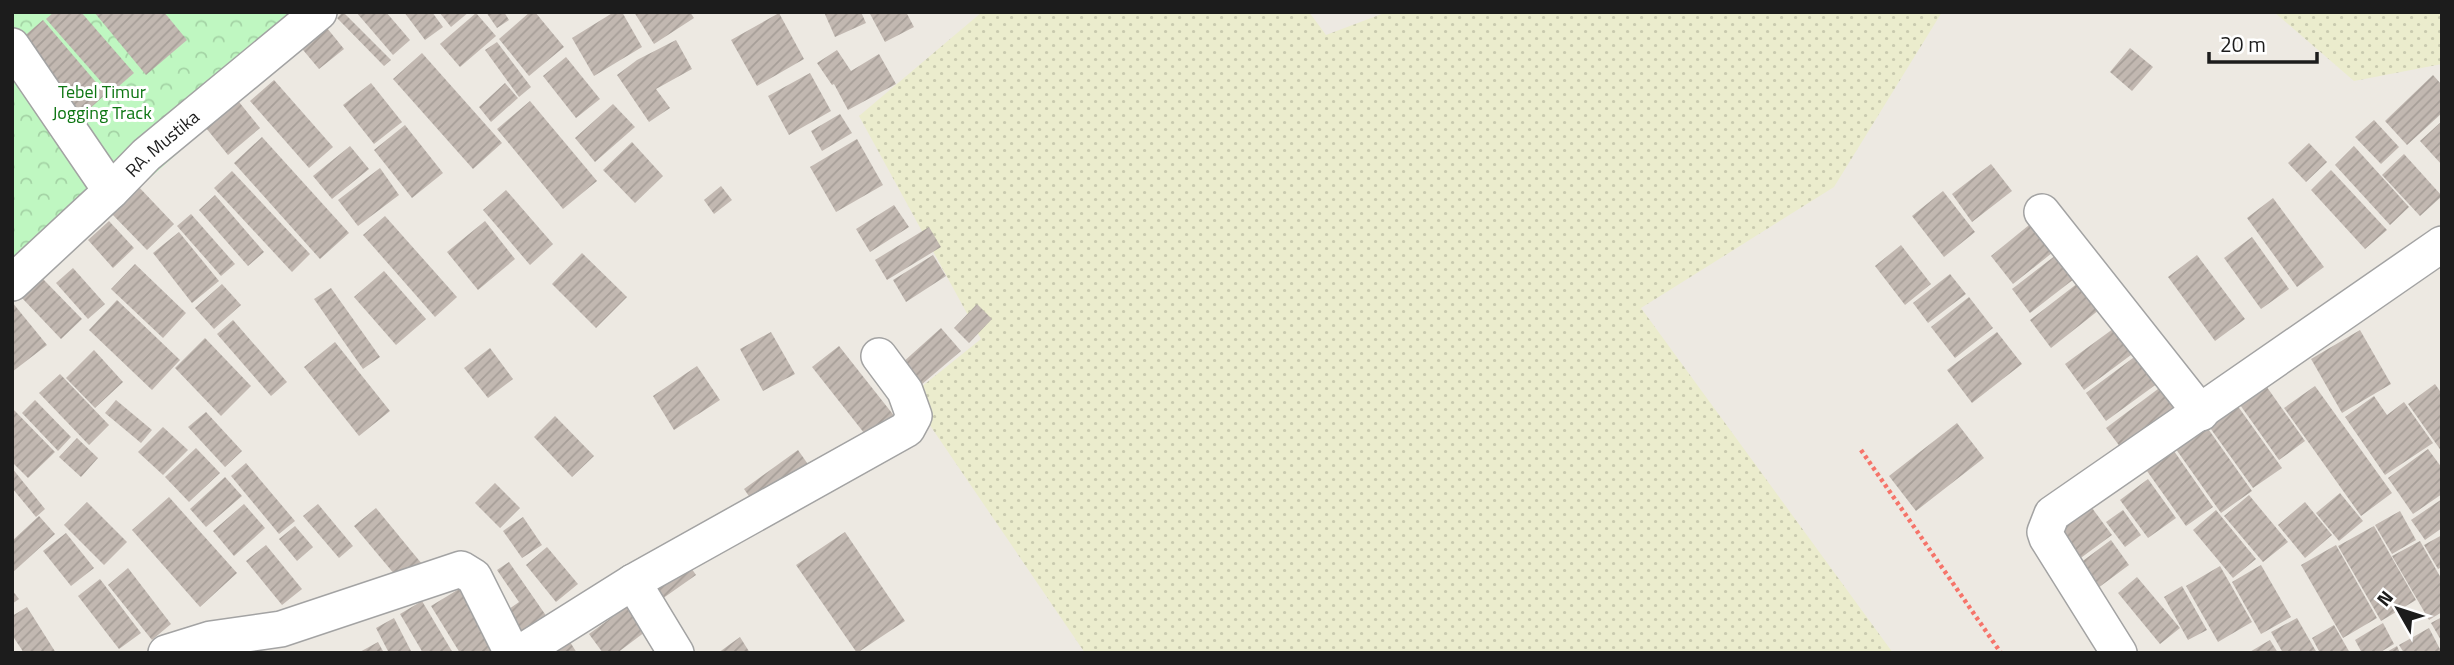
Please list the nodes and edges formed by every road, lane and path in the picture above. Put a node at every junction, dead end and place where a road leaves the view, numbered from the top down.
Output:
1 (319, 12) edge
2 (12, 46) edge
3 (111, 191) junction
4 (2042, 212) dead end
5 (2442, 244) edge
6 (12, 283) edge
7 (879, 356) dead end
8 (2201, 413) junction
9 (1861, 450) dead end
10 (633, 582) junction
11 (166, 653) edge
12 (512, 653) edge
13 (520, 653) edge
14 (676, 653) edge
15 (2001, 653) edge
16 (2119, 653) edge

1 - 3 street, RA. Mustika
2 - 3 street
3 - 6 street, RA. Mustika
4 - 8 street
5 - 8 street
7 - 10 street
8 - 16 street
9 - 15 path
10 - 13 street
10 - 14 street
11 - 12 street

